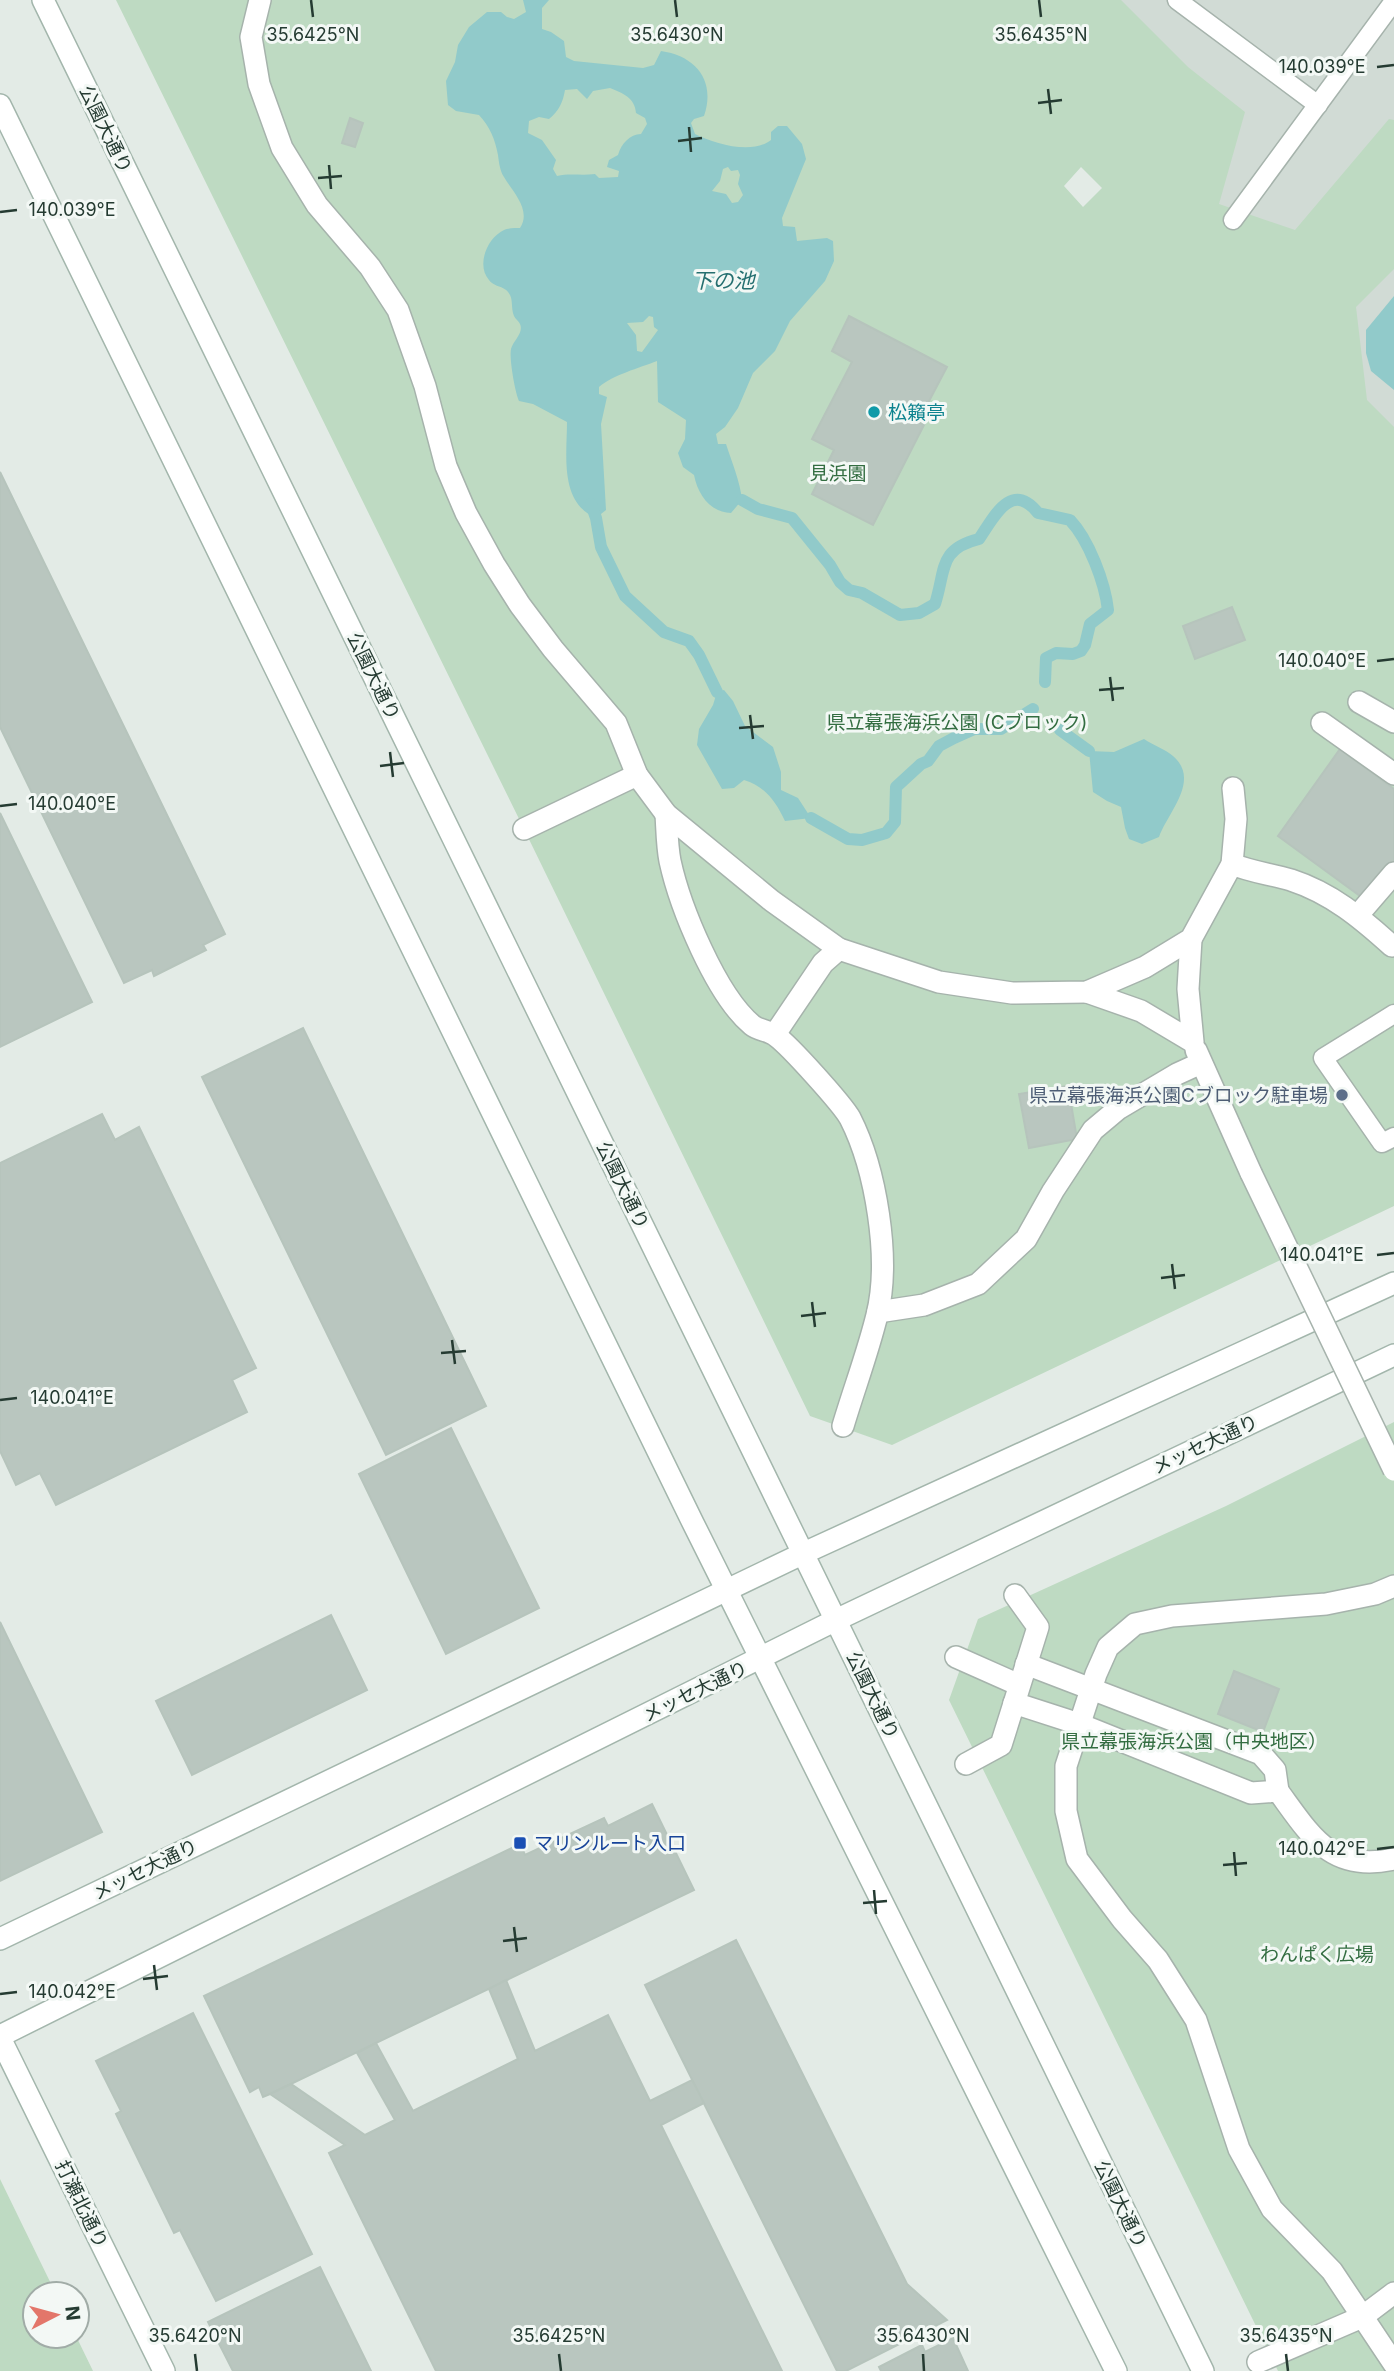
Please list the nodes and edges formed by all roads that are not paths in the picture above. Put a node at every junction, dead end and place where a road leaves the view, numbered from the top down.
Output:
1 (43, 0) edge
2 (260, 0) edge
3 (1177, 0) edge
4 (1387, 3) edge
5 (0, 105) edge
6 (1318, 105) junction
7 (1233, 220) dead end
8 (1359, 702) dead end
9 (1394, 722) edge
10 (1322, 723) dead end
11 (1394, 774) edge
12 (637, 775) junction
13 (1233, 789) dead end
14 (666, 814) junction
15 (524, 829) dead end
16 (1232, 864) junction
17 (1394, 873) edge
18 (1358, 915) junction
19 (1191, 939) junction
20 (1392, 946) edge
21 (839, 949) junction
22 (1087, 992) junction
23 (1394, 1014) edge
24 (775, 1034) junction
25 (1193, 1042) junction
26 (1201, 1063) junction
27 (1394, 1137) edge
28 (1394, 1283) edge
29 (878, 1312) junction
30 (1394, 1355) edge
31 (843, 1426) dead end
32 (1394, 1470) edge
33 (804, 1553) junction
34 (1394, 1587) edge
35 (727, 1590) junction
36 (1015, 1595) dead end
37 (836, 1620) junction
38 (956, 1657) dead end
39 (761, 1658) junction
40 (1019, 1684) junction
41 (1091, 1689) junction
42 (1079, 1724) junction
43 (966, 1764) dead end
44 (1278, 1791) junction
45 (1394, 1859) edge
46 (0, 1939) edge
47 (0, 2037) edge
48 (1394, 2293) edge
49 (1362, 2317) junction
50 (1258, 2362) dead end
51 (1394, 2364) edge
52 (164, 2371) edge
53 (1116, 2371) edge
54 (1203, 2371) edge

1 - 33 street, 公園大通り
2 - 12 street
3 - 6 lane
4 - 6 lane
5 - 35 street
6 - 7 lane
8 - 9 street
10 - 11 street
12 - 14 street
12 - 15 street
13 - 16 street
14 - 21 street
14 - 24 street
16 - 18 street
16 - 19 street
17 - 18 street
18 - 20 street
19 - 22 street
19 - 25 street
21 - 22 street
21 - 24 street
22 - 25 street
23 - 27 lane
24 - 29 street
25 - 26 street
26 - 29 street
26 - 32 street, bridge
28 - 33 street, メッセ大通り
29 - 31 street
30 - 37 street, メッセ大通り
33 - 35 street, メッセ大通り
33 - 37 street, 公園大通り
34 - 41 street
35 - 39 street
35 - 46 street, メッセ大通り
36 - 40 street
37 - 39 street, メッセ大通り
37 - 54 street, 公園大通り
38 - 40 street
39 - 47 street, メッセ大通り
39 - 53 street
40 - 41 street
40 - 42 street
40 - 43 street
41 - 42 street
41 - 44 street
42 - 44 street
42 - 49 street
44 - 45 street
47 - 52 street, 打瀬北通り
48 - 49 street
49 - 50 street
49 - 51 street

